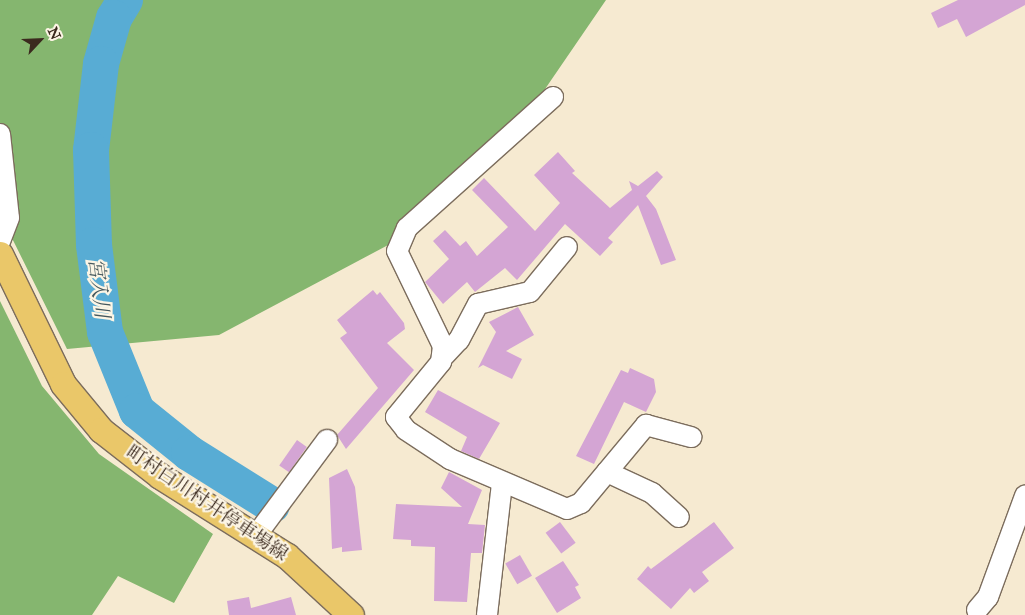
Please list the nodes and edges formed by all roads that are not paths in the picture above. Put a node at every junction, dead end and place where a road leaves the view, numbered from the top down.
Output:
1 (553, 97) dead end
2 (0, 134) edge
3 (0, 242) edge
4 (567, 247) dead end
5 (0, 254) edge
6 (442, 358) junction
7 (692, 437) dead end
8 (327, 440) dead end
9 (606, 472) junction
10 (502, 484) junction
11 (1025, 496) edge
12 (679, 517) dead end
13 (255, 536) junction
14 (977, 610) dead end
15 (351, 615) edge
16 (487, 615) edge

1 - 6 street
2 - 3 street
4 - 6 street
5 - 13 main road, 町村白川村井停車場線
6 - 10 street
7 - 9 street
8 - 13 street
9 - 10 street
9 - 12 street
10 - 16 street
11 - 14 street
13 - 15 main road, 町村白川村井停車場線

